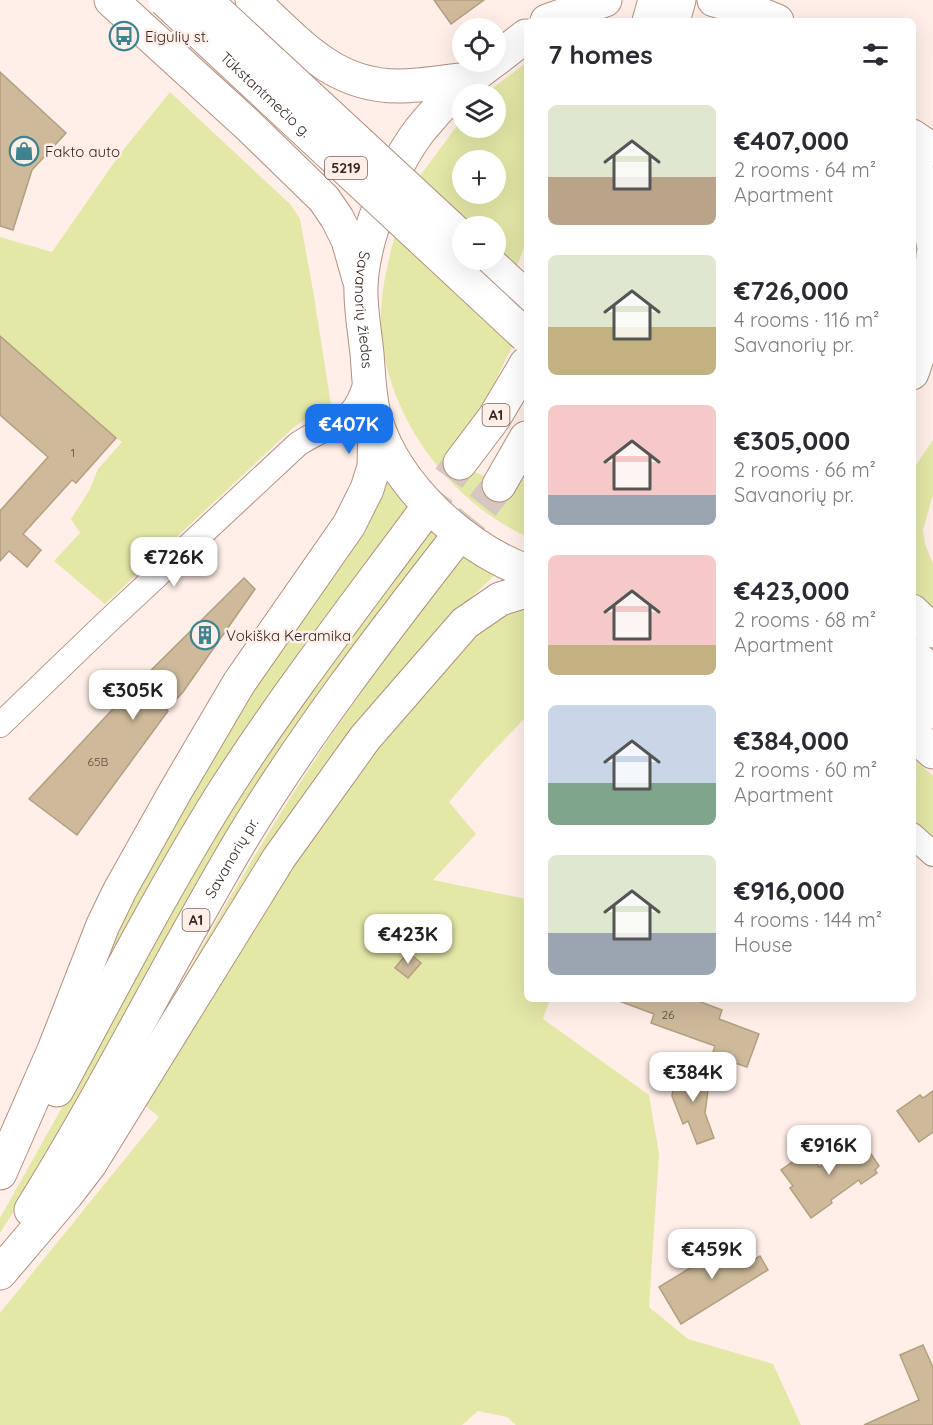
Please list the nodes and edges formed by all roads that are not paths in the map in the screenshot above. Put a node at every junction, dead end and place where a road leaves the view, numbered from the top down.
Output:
1 (111, 0) edge
2 (165, 0) edge
3 (205, 0) edge
4 (252, 0) edge
5 (605, 0) edge
6 (655, 0) edge
7 (679, 0) edge
8 (716, 0) edge
9 (783, 0) edge
10 (552, 18) edge
11 (650, 18) edge
12 (674, 18) edge
13 (770, 18) edge
14 (797, 18) edge
15 (524, 38) edge
16 (506, 51) edge
17 (462, 72) edge
18 (479, 72) edge
19 (916, 139) edge
20 (933, 150) edge
21 (916, 171) edge
22 (452, 229) edge
23 (933, 243) edge
24 (933, 255) edge
25 (497, 270) edge
26 (361, 286) junction
27 (524, 295) edge
28 (933, 321) edge
29 (524, 334) edge
30 (916, 359) edge
31 (916, 363) edge
32 (524, 367) edge
33 (369, 374) junction
34 (375, 419) junction
35 (333, 426) junction
36 (524, 441) edge
37 (460, 463) tunnel mouth
38 (372, 475) junction
39 (499, 485) tunnel mouth
40 (420, 518) tunnel mouth
41 (452, 544) tunnel mouth
42 (524, 570) edge
43 (524, 592) edge
44 (916, 615) edge
45 (933, 631) edge
46 (916, 658) edge
47 (933, 673) edge
48 (916, 696) edge
49 (933, 712) edge
50 (0, 725) edge
51 (916, 737) edge
52 (933, 752) edge
53 (916, 839) edge
54 (933, 854) edge
55 (0, 1173) edge
56 (0, 1188) edge
57 (0, 1260) edge
58 (0, 1274) edge

1 - 26 main road
2 - 29 main road, Tūkstantmečio g. / 5219, bridge
3 - 22 main road, Tūkstantmečio g. / 5219, bridge
4 - 17 main road
5 - 10 main road, Savanorių žiedas
6 - 11 main road
7 - 12 main road
8 - 13 main road
9 - 14 main road
15 - 16 main road, Savanorių žiedas
18 - 26 main road, Savanorių žiedas
19 - 20 main road
21 - 23 main road
24 - 30 main road
25 - 27 main road
26 - 33 main road, Savanorių žiedas
28 - 31 main road
32 - 37 main road, A1
33 - 34 main road, Savanorių žiedas
33 - 35 street
34 - 38 main road
34 - 42 main road, Savanorių žiedas
35 - 38 street
35 - 50 street
36 - 39 main road, A1
38 - 55 main road
40 - 56 main road
41 - 57 main road, Savanorių pr. / A1
43 - 58 main road
44 - 45 main road
46 - 47 main road
48 - 49 main road
51 - 52 main road
53 - 54 street

